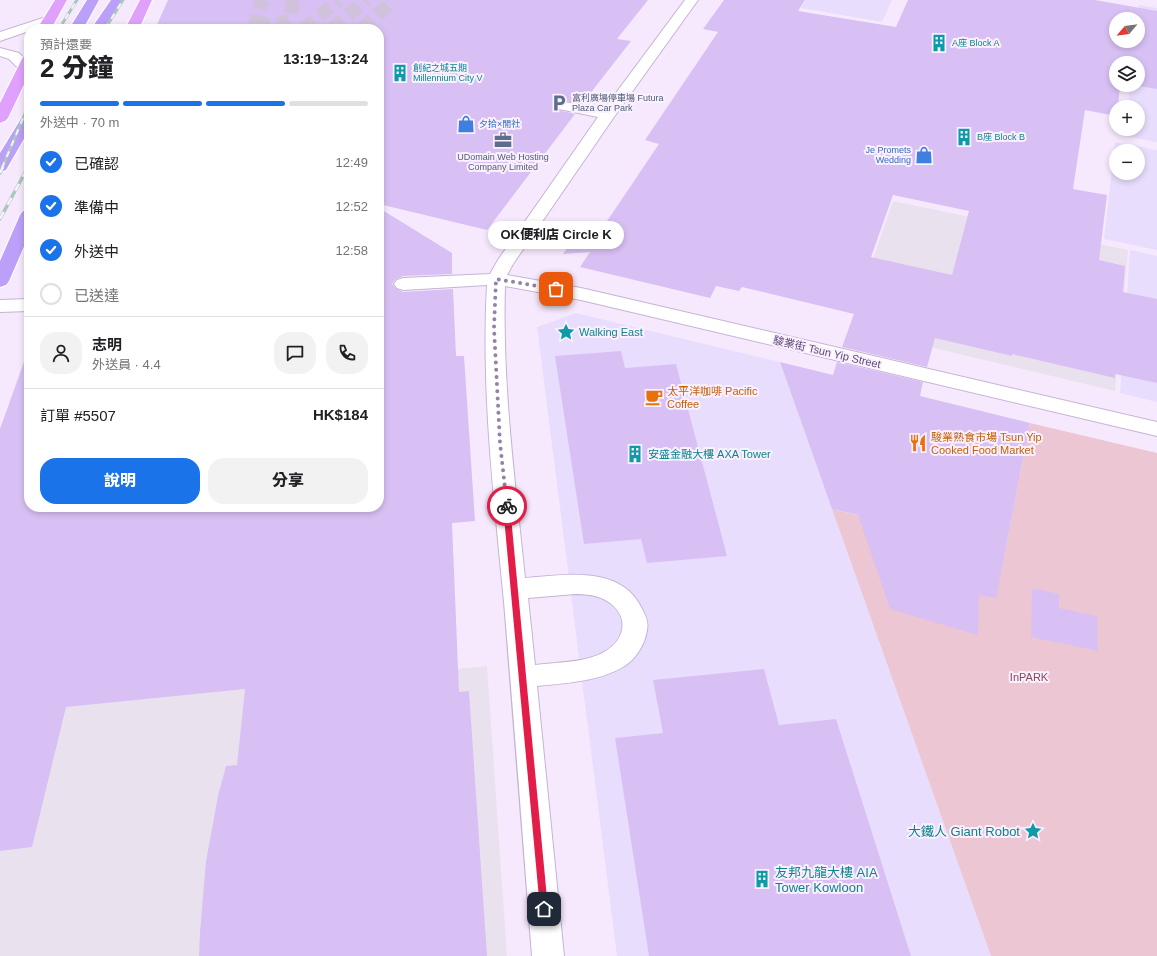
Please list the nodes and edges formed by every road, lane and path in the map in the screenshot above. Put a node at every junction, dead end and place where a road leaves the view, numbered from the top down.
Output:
1 (61, 0) edge
2 (94, 0) edge
3 (117, 0) edge
4 (146, 0) edge
5 (692, 0) edge
6 (46, 24) edge
7 (79, 24) edge
8 (101, 24) edge
9 (134, 24) edge
10 (24, 29) edge
11 (0, 36) edge
12 (0, 52) edge
13 (24, 61) edge
14 (24, 69) edge
15 (564, 106) dead end
16 (608, 114) junction
17 (0, 118) edge
18 (24, 126) edge
19 (0, 167) edge
20 (24, 226) edge
21 (496, 279) junction
22 (0, 281) edge
23 (403, 284) dead end
24 (24, 304) edge
25 (0, 306) edge
26 (1157, 429) edge
27 (515, 589) junction
28 (523, 677) junction
29 (548, 956) edge

1 - 6 main road
2 - 7 highway
3 - 8 highway
4 - 9 main road
5 - 16 street
10 - 11 street
12 - 13 street
14 - 17 main road
15 - 16 street
16 - 21 street
18 - 19 highway
20 - 22 highway
21 - 23 street, 駿業街 Tsun Yip Street
21 - 26 street, 駿業街 Tsun Yip Street
21 - 27 street
24 - 25 street
27 - 28 street
27 - 28 street
28 - 29 street

